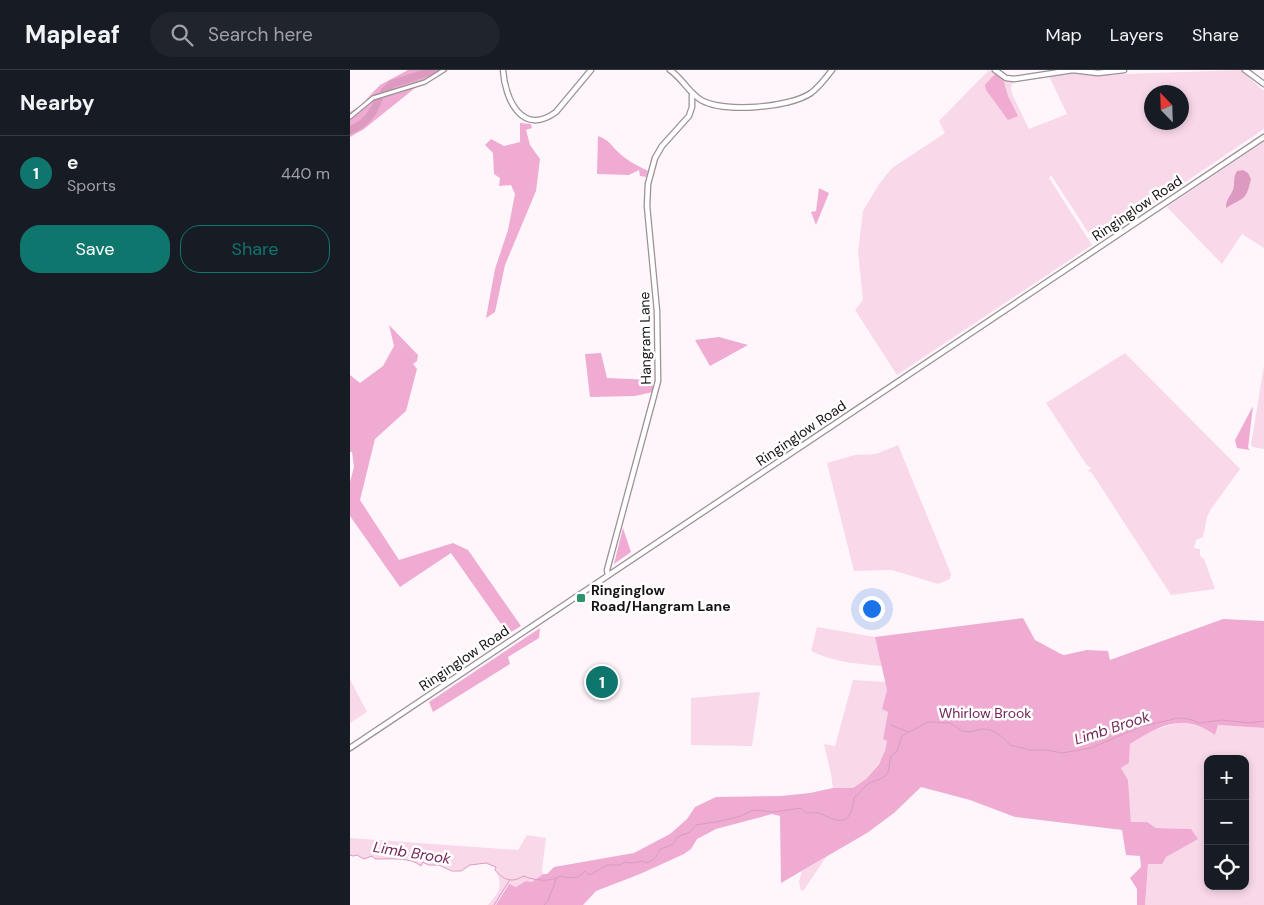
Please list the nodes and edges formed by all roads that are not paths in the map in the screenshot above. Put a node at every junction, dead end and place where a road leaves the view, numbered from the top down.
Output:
1 (444, 70) edge
2 (503, 70) edge
3 (591, 70) edge
4 (670, 70) edge
5 (832, 70) edge
6 (995, 70) edge
7 (1124, 70) edge
8 (1245, 70) edge
9 (1264, 84) edge
10 (692, 94) junction
11 (704, 101) junction
12 (692, 107) junction
13 (350, 117) edge
14 (1264, 137) edge
15 (608, 575) junction
16 (350, 748) edge

1 - 13 street
2 - 3 street
4 - 10 street
5 - 11 street
6 - 7 street
8 - 9 street
10 - 11 street
10 - 12 street
11 - 12 street
12 - 15 street, Hangram Lane
14 - 15 street, Ringinglow Road
15 - 16 street, Ringinglow Road

